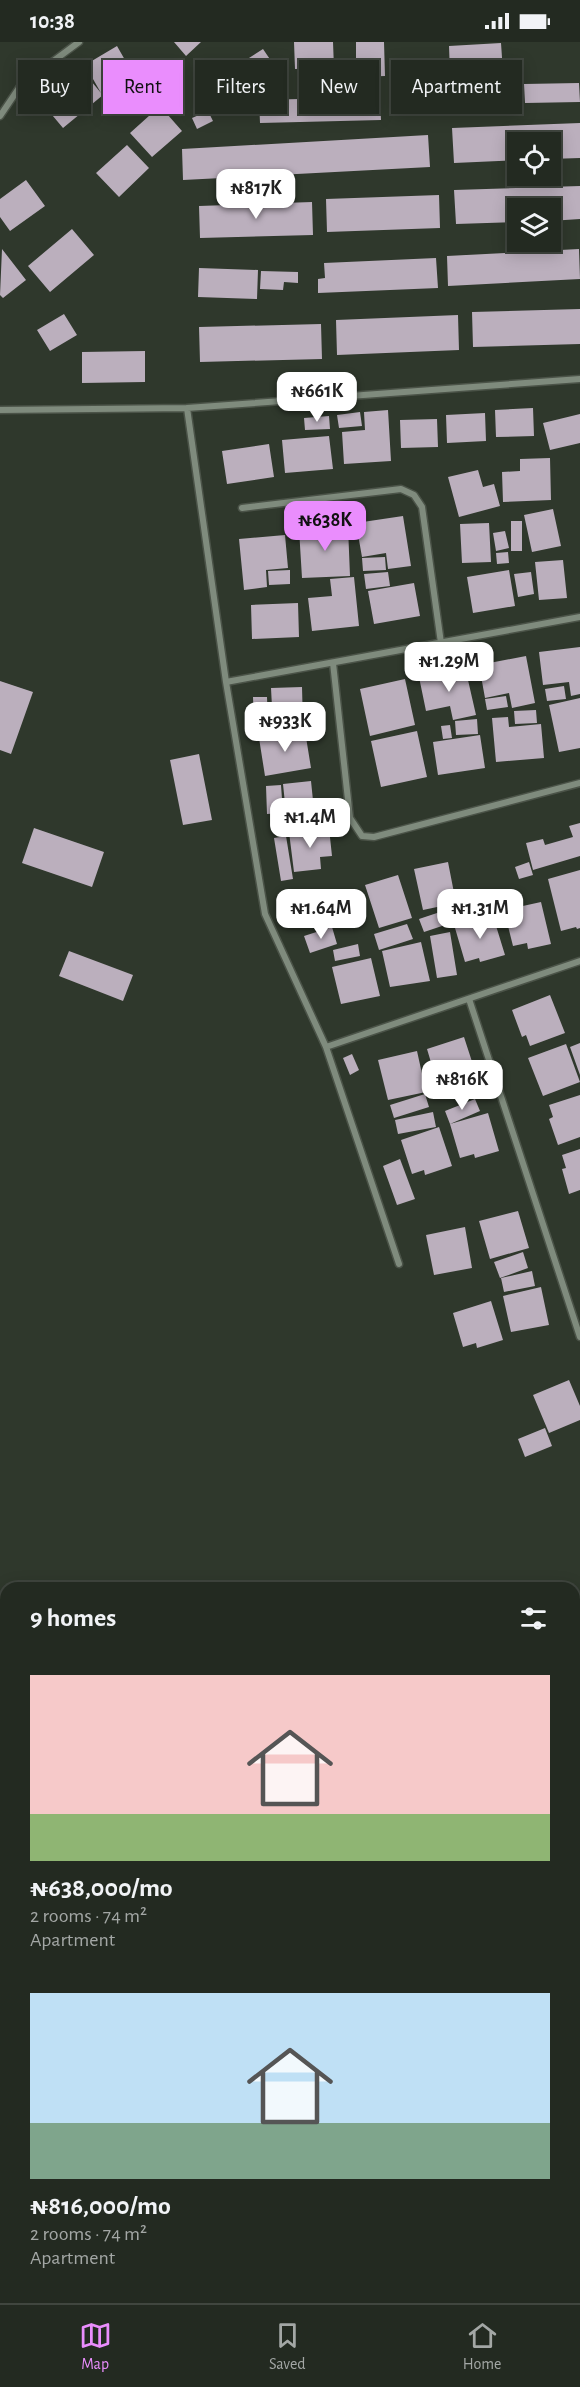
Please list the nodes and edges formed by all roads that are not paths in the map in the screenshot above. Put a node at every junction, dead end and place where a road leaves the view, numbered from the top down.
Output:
1 (79, 42) edge
2 (0, 116) edge
3 (580, 379) edge
4 (187, 408) junction
5 (0, 410) edge
6 (242, 508) dead end
7 (580, 617) edge
8 (441, 643) junction
9 (333, 663) junction
10 (226, 682) junction
11 (580, 783) edge
12 (580, 961) edge
13 (469, 999) junction
14 (326, 1047) junction
15 (399, 1264) dead end
16 (580, 1337) edge

1 - 2 street
3 - 4 street
4 - 5 street
4 - 10 street
6 - 8 street
7 - 8 street
8 - 9 street
9 - 10 street
9 - 11 street
10 - 14 street
12 - 13 street
13 - 14 street
13 - 16 street
14 - 15 street

